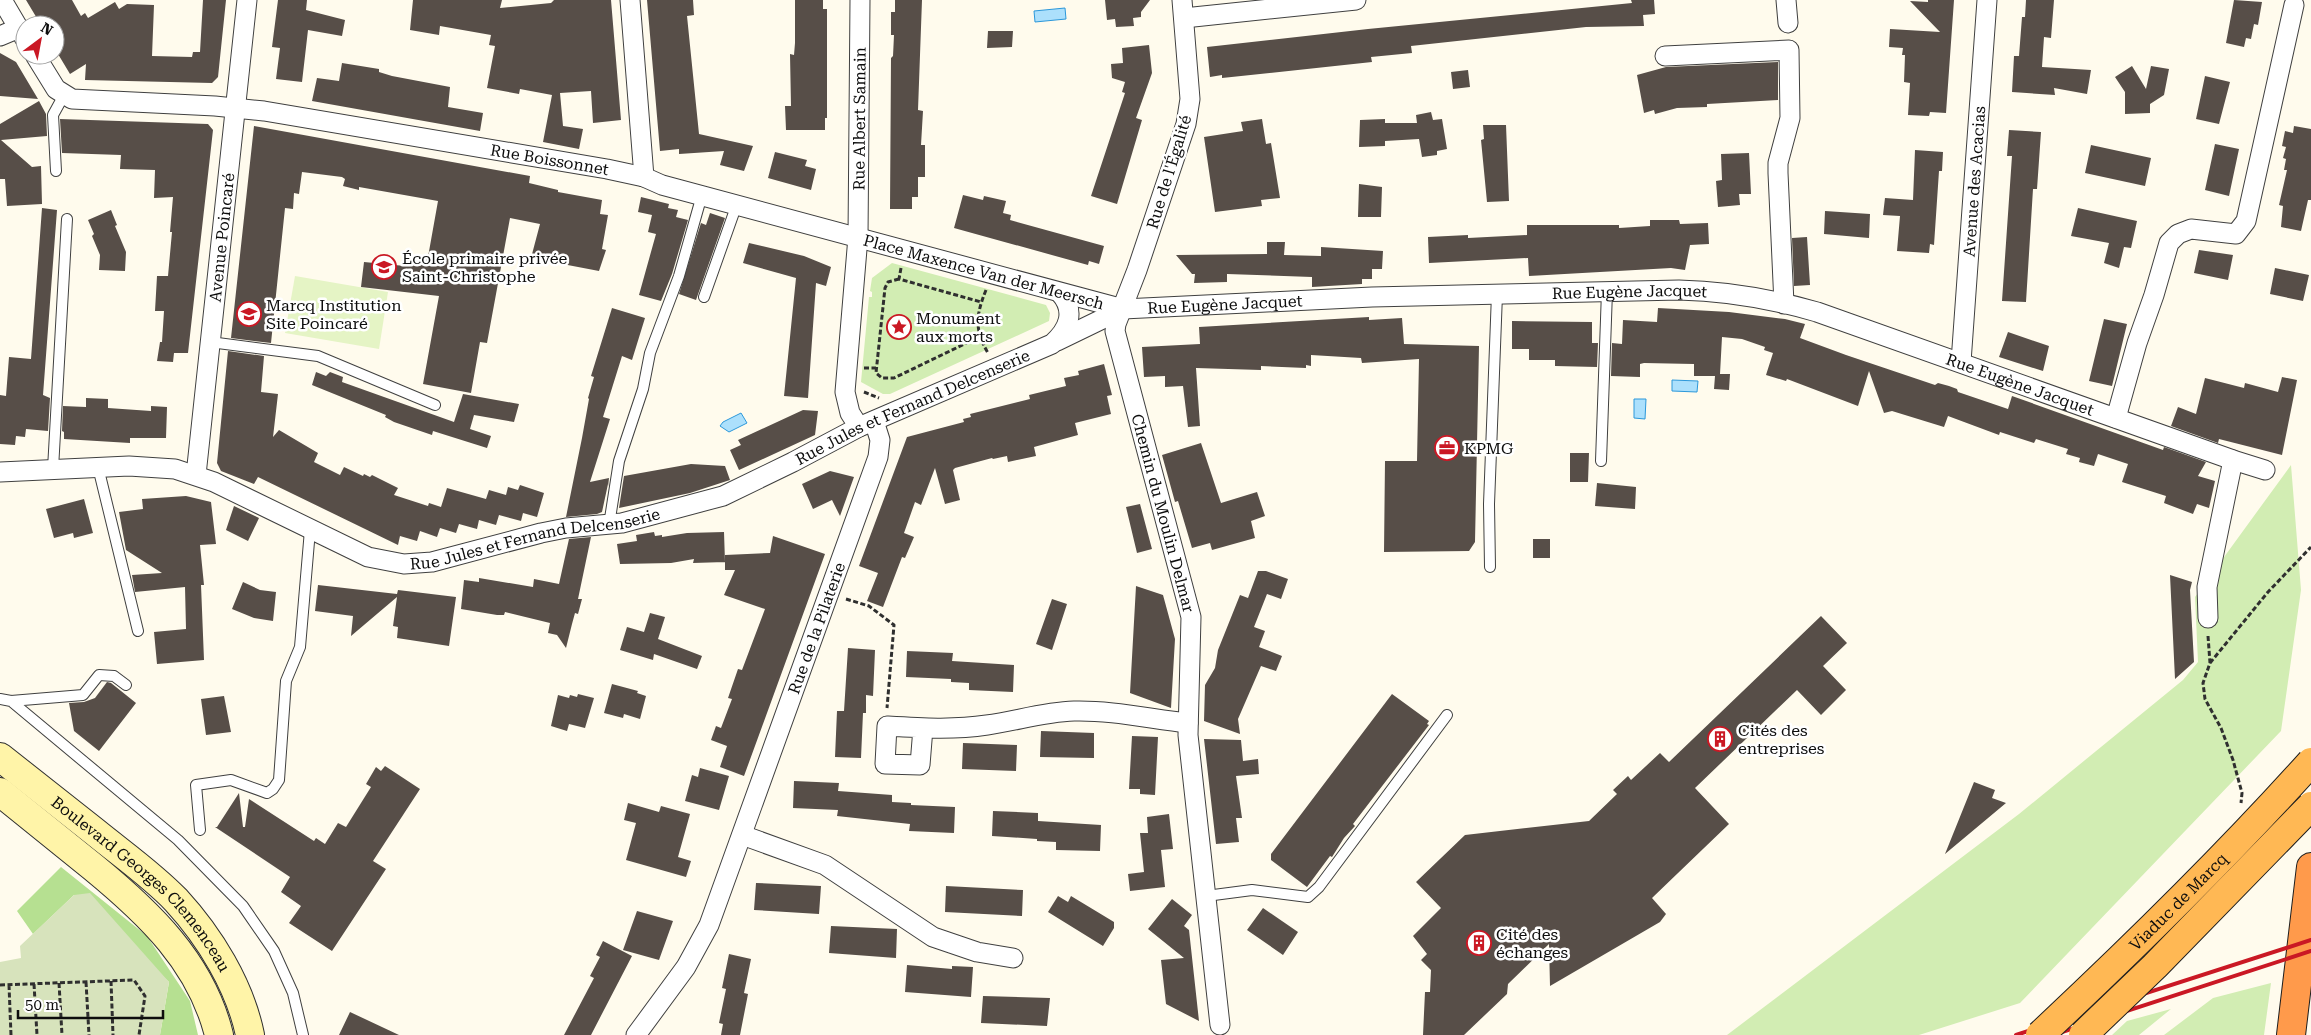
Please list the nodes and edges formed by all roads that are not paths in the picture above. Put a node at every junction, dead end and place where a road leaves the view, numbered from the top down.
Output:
1 (2, 0) edge
2 (247, 0) edge
3 (630, 0) edge
4 (860, 0) edge
5 (1356, 0) edge
6 (1786, 0) edge
7 (1987, 0) edge
8 (1323, 2) edge
9 (2294, 5) dead end
10 (1183, 9) edge
11 (15, 22) edge
12 (1788, 23) dead end
13 (15, 35) edge
14 (0, 36) edge
15 (1665, 56) dead end
16 (40, 65) edge
17 (64, 95) junction
18 (235, 108) junction
19 (56, 171) dead end
20 (644, 177) junction
21 (702, 195) junction
22 (737, 204) junction
23 (67, 219) dead end
24 (858, 237) junction
25 (1607, 291) junction
26 (1060, 293) junction
27 (1497, 294) junction
28 (704, 296) dead end
29 (1784, 304) junction
30 (1123, 309) junction
31 (210, 342) junction
32 (1052, 344) junction
33 (1961, 362) junction
34 (434, 405) dead end
35 (2116, 418) junction
36 (867, 424) junction
37 (2233, 460) junction
38 (1601, 461) dead end
39 (98, 467) junction
40 (52, 470) junction
41 (2266, 470) dead end
42 (0, 472) edge
43 (196, 475) junction
44 (609, 525) junction
45 (310, 530) junction
46 (1490, 567) dead end
47 (2208, 618) road end
48 (138, 631) dead end
49 (126, 685) dead end
50 (0, 699) edge
51 (11, 701) junction
52 (1447, 715) dead end
53 (1188, 723) junction
54 (923, 728) junction
55 (0, 757) edge
56 (2311, 762) edge
57 (0, 792) edge
58 (2311, 806) edge
59 (200, 830) dead end
60 (742, 835) junction
61 (2311, 867) edge
62 (1206, 896) junction
63 (1013, 958) dead end
64 (1220, 1025) dead end
65 (219, 1035) edge
66 (250, 1035) edge
67 (302, 1035) edge
68 (636, 1035) edge
69 (2040, 1035) edge
70 (2083, 1035) edge
71 (2291, 1035) edge

1 - 11 street
2 - 18 street, Avenue Poincaré
3 - 20 street
4 - 24 street, Rue Albert Samain
5 - 8 street
6 - 12 street
7 - 33 street, Avenue des Acacias
8 - 10 street
9 - 35 street, Rue Eugène Jacquet
10 - 30 street, Rue de l'Égalité
13 - 14 street
15 - 29 street
16 - 17 street
17 - 18 street, Rue Boissonnet
17 - 19 lane
18 - 20 street, Rue Boissonnet
18 - 31 street, Avenue Poincaré
20 - 21 street, Rue Boissonnet
21 - 22 street, Rue Boissonnet
21 - 44 lane
22 - 24 street, Rue Boissonnet
22 - 28 lane
23 - 40 lane
24 - 26 street, Place Maxence Van der Meersch
24 - 36 street, Place Maxence Van der Meersch
25 - 27 street, Rue Eugène Jacquet
25 - 29 street, Rue Eugène Jacquet
25 - 38 lane
26 - 30 street, Place Maxence Van der Meersch
26 - 32 street, Rue Jules et Fernand Delcenserie
27 - 30 street, Rue Eugène Jacquet
27 - 46 lane
29 - 33 street, Rue Eugène Jacquet
30 - 32 street, Rue Jules et Fernand Delcenserie
30 - 53 street, Chemin du Moulin Delmar
31 - 34 lane
31 - 43 street, Avenue Poincaré
32 - 36 street, Rue Jules et Fernand Delcenserie
33 - 35 street, Rue Eugène Jacquet
35 - 37 street, Rue Eugène Jacquet
36 - 44 street, Rue Jules et Fernand Delcenserie
36 - 60 street, Rue de la Pilaterie
37 - 41 street, Rue Eugène Jacquet
37 - 47 street
39 - 40 street, Rue Jules et Fernand Delcenserie
39 - 43 street, Rue Jules et Fernand Delcenserie
39 - 48 lane
40 - 42 street, Rue Jules et Fernand Delcenserie
43 - 45 street, Rue Jules et Fernand Delcenserie
44 - 45 street, Rue Jules et Fernand Delcenserie
45 - 59 lane
49 - 51 lane
50 - 51 lane
51 - 67 lane
52 - 62 lane
53 - 54 street
53 - 62 street, Chemin du Moulin Delmar
54 - 54 street
55 - 66 main road, Boulevard Georges Clemenceau
56 - 69 highway, Viaduc de Marcq, bridge
57 - 65 main road, Boulevard Georges Clemenceau
58 - 70 highway, Viaduc de Marcq, bridge
60 - 63 street
60 - 68 street, Rue de la Pilaterie
61 - 71 highway
62 - 64 street, Chemin du Moulin Delmar

